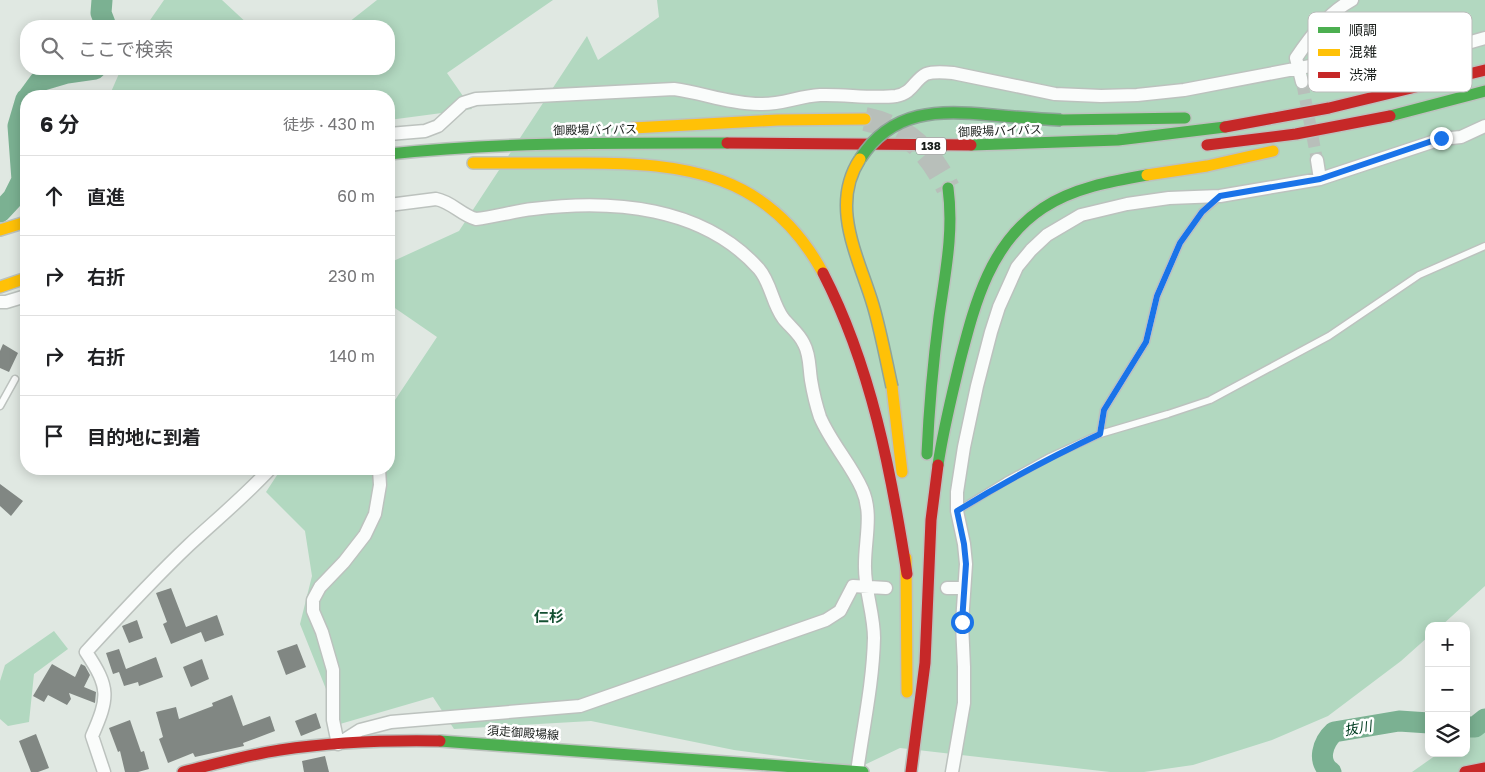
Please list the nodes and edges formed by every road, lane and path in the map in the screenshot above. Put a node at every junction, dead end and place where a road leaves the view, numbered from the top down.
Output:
1 (1352, 0) edge
2 (1333, 12) edge
3 (1485, 38) edge
4 (1308, 41) edge
5 (1472, 42) edge
6 (1308, 67) edge
7 (1299, 69) junction
8 (1485, 70) edge
9 (1472, 73) edge
10 (1302, 82) tunnel mouth
11 (1485, 91) edge
12 (1380, 92) edge
13 (1400, 92) edge
14 (1399, 114) junction
15 (1226, 115) dead end
16 (1198, 117) dead end
17 (865, 119) tunnel mouth
18 (1485, 126) edge
19 (625, 129) dead end
20 (596, 132) dead end
21 (395, 134) edge
22 (1194, 146) dead end
23 (440, 148) junction
24 (395, 153) edge
25 (823, 155) dead end
26 (852, 156) dead end
27 (880, 156) dead end
28 (1317, 160) tunnel mouth
29 (1320, 179) junction
30 (948, 188) tunnel mouth
31 (1220, 196) junction
32 (395, 204) edge
33 (20, 224) edge
34 (0, 230) edge
35 (1485, 246) edge
36 (20, 280) edge
37 (0, 287) edge
38 (20, 298) edge
39 (0, 302) edge
40 (14, 379) dead end
41 (0, 406) edge
42 (1100, 434) junction
43 (264, 475) edge
44 (379, 475) edge
45 (957, 511) junction
46 (907, 574) junction
47 (867, 587) junction
48 (886, 588) dead end
49 (947, 588) dead end
50 (964, 588) junction
51 (921, 686) junction
52 (906, 703) dead end
53 (338, 744) junction
54 (1485, 768) edge
55 (206, 769) edge
56 (104, 772) edge
57 (183, 772) edge
58 (857, 772) edge
59 (863, 772) edge
60 (911, 772) edge
61 (952, 772) edge
62 (1465, 772) edge

1 - 2 street
3 - 5 street
4 - 7 street
6 - 7 street
7 - 10 street
7 - 21 street
8 - 9 main road, 御殿場バイパス / 138
11 - 14 main road
12 - 15 main road
13 - 23 main road, 御殿場バイパス / 138
14 - 22 main road
14 - 51 main road
16 - 46 main road, bridge
17 - 19 main road
18 - 29 street
20 - 23 main road
23 - 24 main road, 御殿場バイパス / 138
25 - 46 main road, 御殿場バイパス
26 - 27 main road
28 - 29 street
29 - 31 street
30 - 51 main road
31 - 42 lane
31 - 45 street
32 - 47 street
33 - 34 main road
35 - 42 lane
36 - 37 main road
38 - 39 street
40 - 41 lane
42 - 45 lane
43 - 56 street
44 - 53 street
45 - 50 street
46 - 52 main road
47 - 48 street
47 - 53 street
47 - 58 street
49 - 50 street
50 - 61 street
51 - 60 main road
53 - 55 main road, 須走御殿場線
53 - 58 main road, 須走御殿場線
54 - 62 main road
55 - 57 main road, 須走御殿場線
58 - 59 main road, 須走御殿場線

